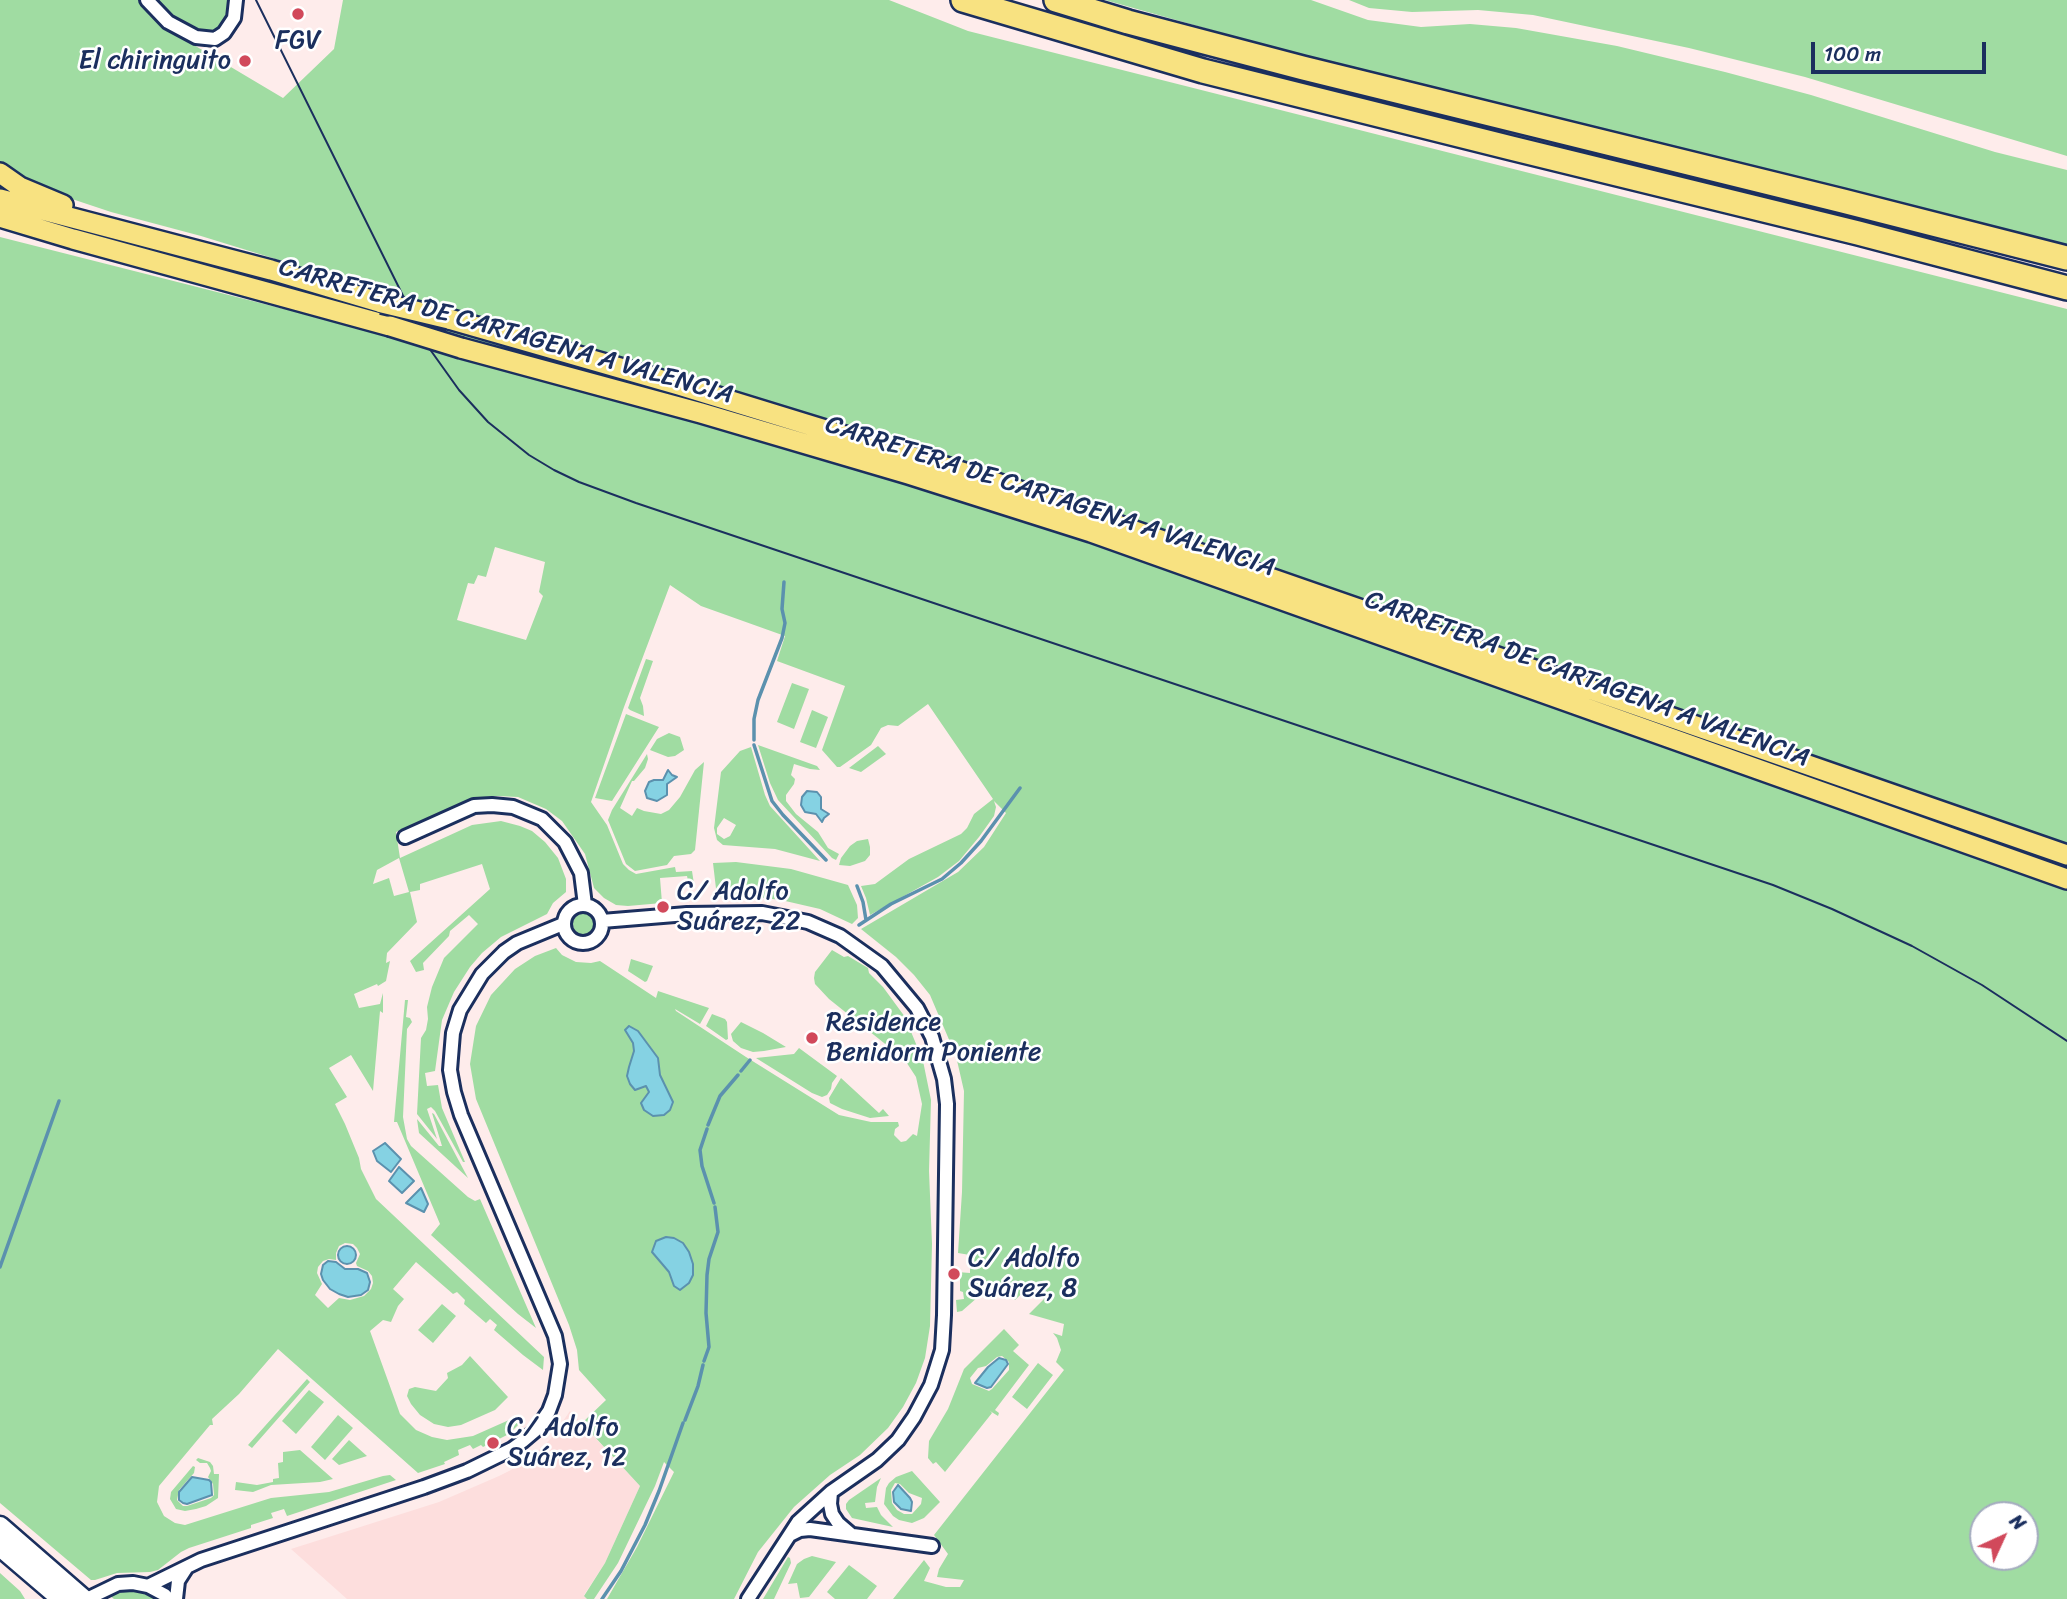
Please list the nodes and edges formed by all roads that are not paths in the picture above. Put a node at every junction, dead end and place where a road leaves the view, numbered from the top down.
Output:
1 (147, 0) edge
2 (236, 0) edge
3 (963, 0) edge
4 (1056, 0) edge
5 (0, 173) edge
6 (0, 199) edge
7 (0, 217) edge
8 (0, 230) edge
9 (2067, 258) edge
10 (271, 270) junction
11 (2067, 288) edge
12 (253, 289) junction
13 (405, 837) dead end
14 (2067, 855) edge
15 (2067, 878) edge
16 (584, 905) junction
17 (602, 921) junction
18 (563, 924) junction
19 (831, 1492) junction
20 (0, 1526) edge
21 (789, 1535) junction
22 (853, 1535) junction
23 (932, 1546) dead end
24 (0, 1547) edge
25 (189, 1565) junction
26 (148, 1586) junction
27 (58, 1598) edge
28 (85, 1599) edge
29 (168, 1599) edge
30 (176, 1599) edge
31 (748, 1599) edge

1 - 2 street
3 - 11 highway
4 - 9 highway
5 - 10 highway
6 - 10 highway, CARRETERA DE CARTAGENA A VALENCIA
7 - 12 highway, CARRETERA DE CARTAGENA A VALENCIA
8 - 12 highway
10 - 14 highway, CARRETERA DE CARTAGENA A VALENCIA, bridge
12 - 15 highway, CARRETERA DE CARTAGENA A VALENCIA, bridge
13 - 16 street
16 - 17 street
16 - 18 street
17 - 18 street
17 - 19 street
18 - 25 street
19 - 21 street
19 - 22 street
20 - 28 main road
21 - 22 street
21 - 31 street
22 - 23 street
24 - 27 main road
25 - 26 street
25 - 30 street
26 - 28 street
26 - 29 street

